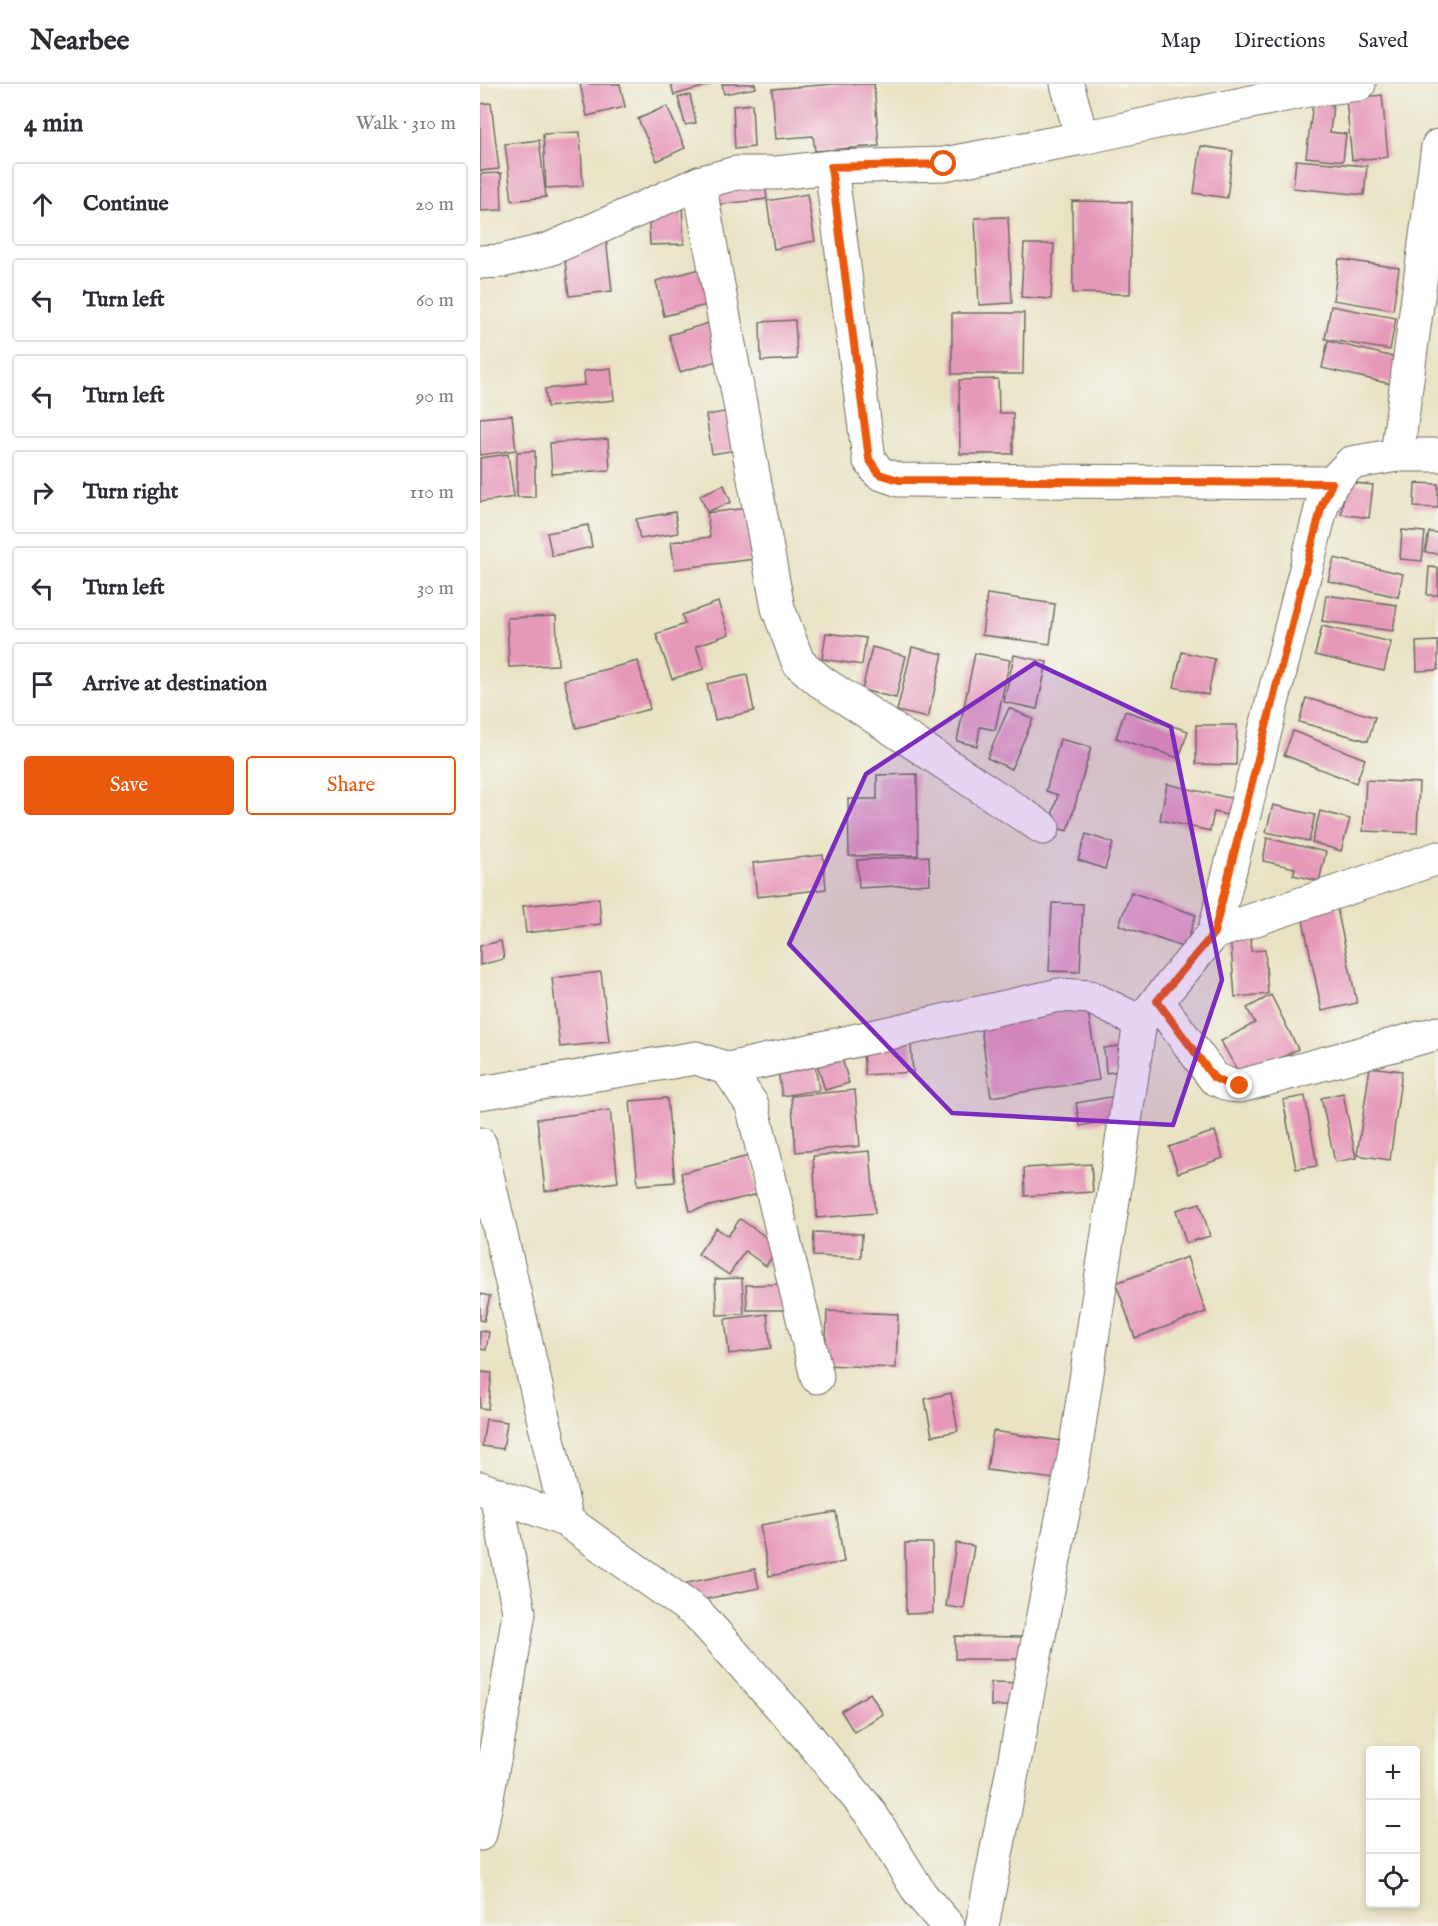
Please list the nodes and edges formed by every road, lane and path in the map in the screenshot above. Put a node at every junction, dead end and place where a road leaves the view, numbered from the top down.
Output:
1 (1067, 84) edge
2 (1359, 84) edge
3 (1082, 138) junction
4 (1438, 146) edge
5 (831, 167) junction
6 (699, 183) junction
7 (480, 262) edge
8 (1438, 454) edge
9 (1397, 455) junction
10 (1332, 483) junction
11 (1043, 828) dead end
12 (1438, 858) edge
13 (1214, 933) junction
14 (1149, 1012) junction
15 (1438, 1033) edge
16 (729, 1069) junction
17 (480, 1093) edge
18 (480, 1144) edge
19 (817, 1377) dead end
20 (488, 1491) edge
21 (567, 1521) junction
22 (480, 1834) edge
23 (948, 1926) edge
24 (982, 1926) edge

1 - 3 street
2 - 3 street
3 - 5 street
4 - 9 street
5 - 6 street
5 - 10 street
6 - 7 street
6 - 11 street
8 - 9 street
9 - 10 street
10 - 13 street
12 - 13 street
13 - 14 street
14 - 15 street
14 - 16 street
14 - 24 street
16 - 17 street
16 - 19 street
18 - 21 street
20 - 21 street
20 - 22 street
21 - 23 street

